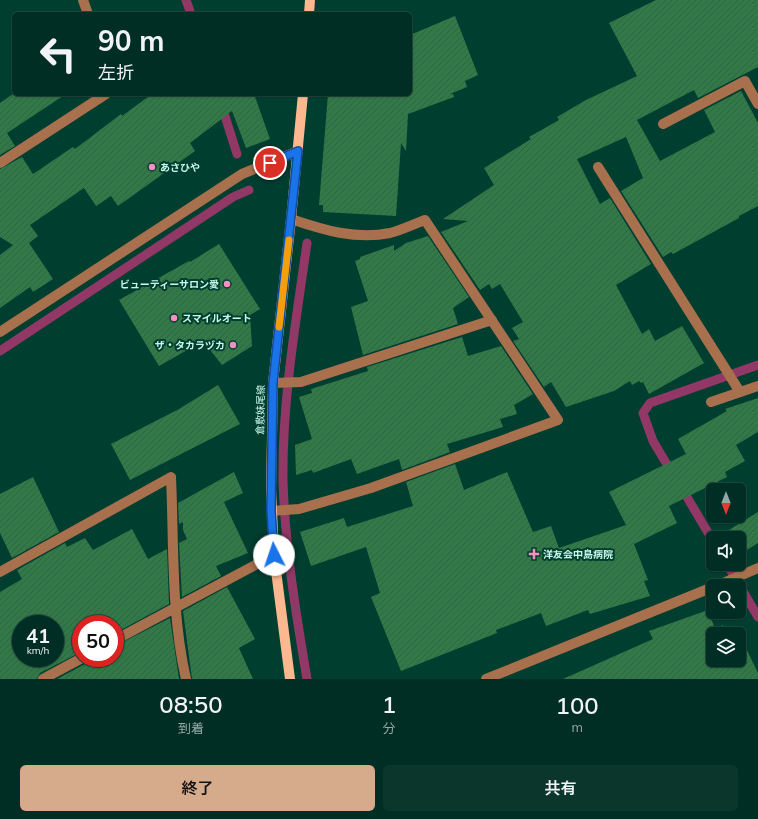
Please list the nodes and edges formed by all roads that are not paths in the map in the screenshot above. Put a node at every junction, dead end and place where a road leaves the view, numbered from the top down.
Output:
1 (83, 0) edge
2 (310, 0) edge
3 (87, 12) edge
4 (309, 12) edge
5 (103, 96) edge
6 (303, 96) edge
7 (758, 104) edge
8 (663, 124) dead end
9 (298, 151) junction
10 (0, 163) edge
11 (598, 167) dead end
12 (291, 219) junction
13 (492, 320) junction
14 (0, 332) edge
15 (278, 383) junction
16 (758, 386) edge
17 (738, 389) junction
18 (711, 402) dead end
19 (275, 511) junction
20 (274, 555) junction
21 (758, 568) edge
22 (0, 572) edge
23 (733, 579) edge
24 (706, 590) edge
25 (176, 607) junction
26 (124, 635) edge
27 (72, 663) edge
28 (43, 679) edge
29 (186, 679) edge
30 (290, 679) edge
31 (486, 679) edge

1 - 3 street
2 - 4 main road
5 - 10 street
6 - 9 main road, 倉敷妹尾線
7 - 8 street
9 - 12 main road, 倉敷妹尾線
9 - 14 street
11 - 17 street
12 - 13 street
12 - 15 main road, 倉敷妹尾線
13 - 15 street
13 - 19 street
15 - 19 main road, 倉敷妹尾線
16 - 17 street
17 - 18 street
19 - 20 main road, 倉敷妹尾線
20 - 25 street
20 - 30 main road, 倉敷妹尾線
21 - 23 street
22 - 25 street
24 - 31 street
25 - 26 street
25 - 29 street
27 - 28 street

